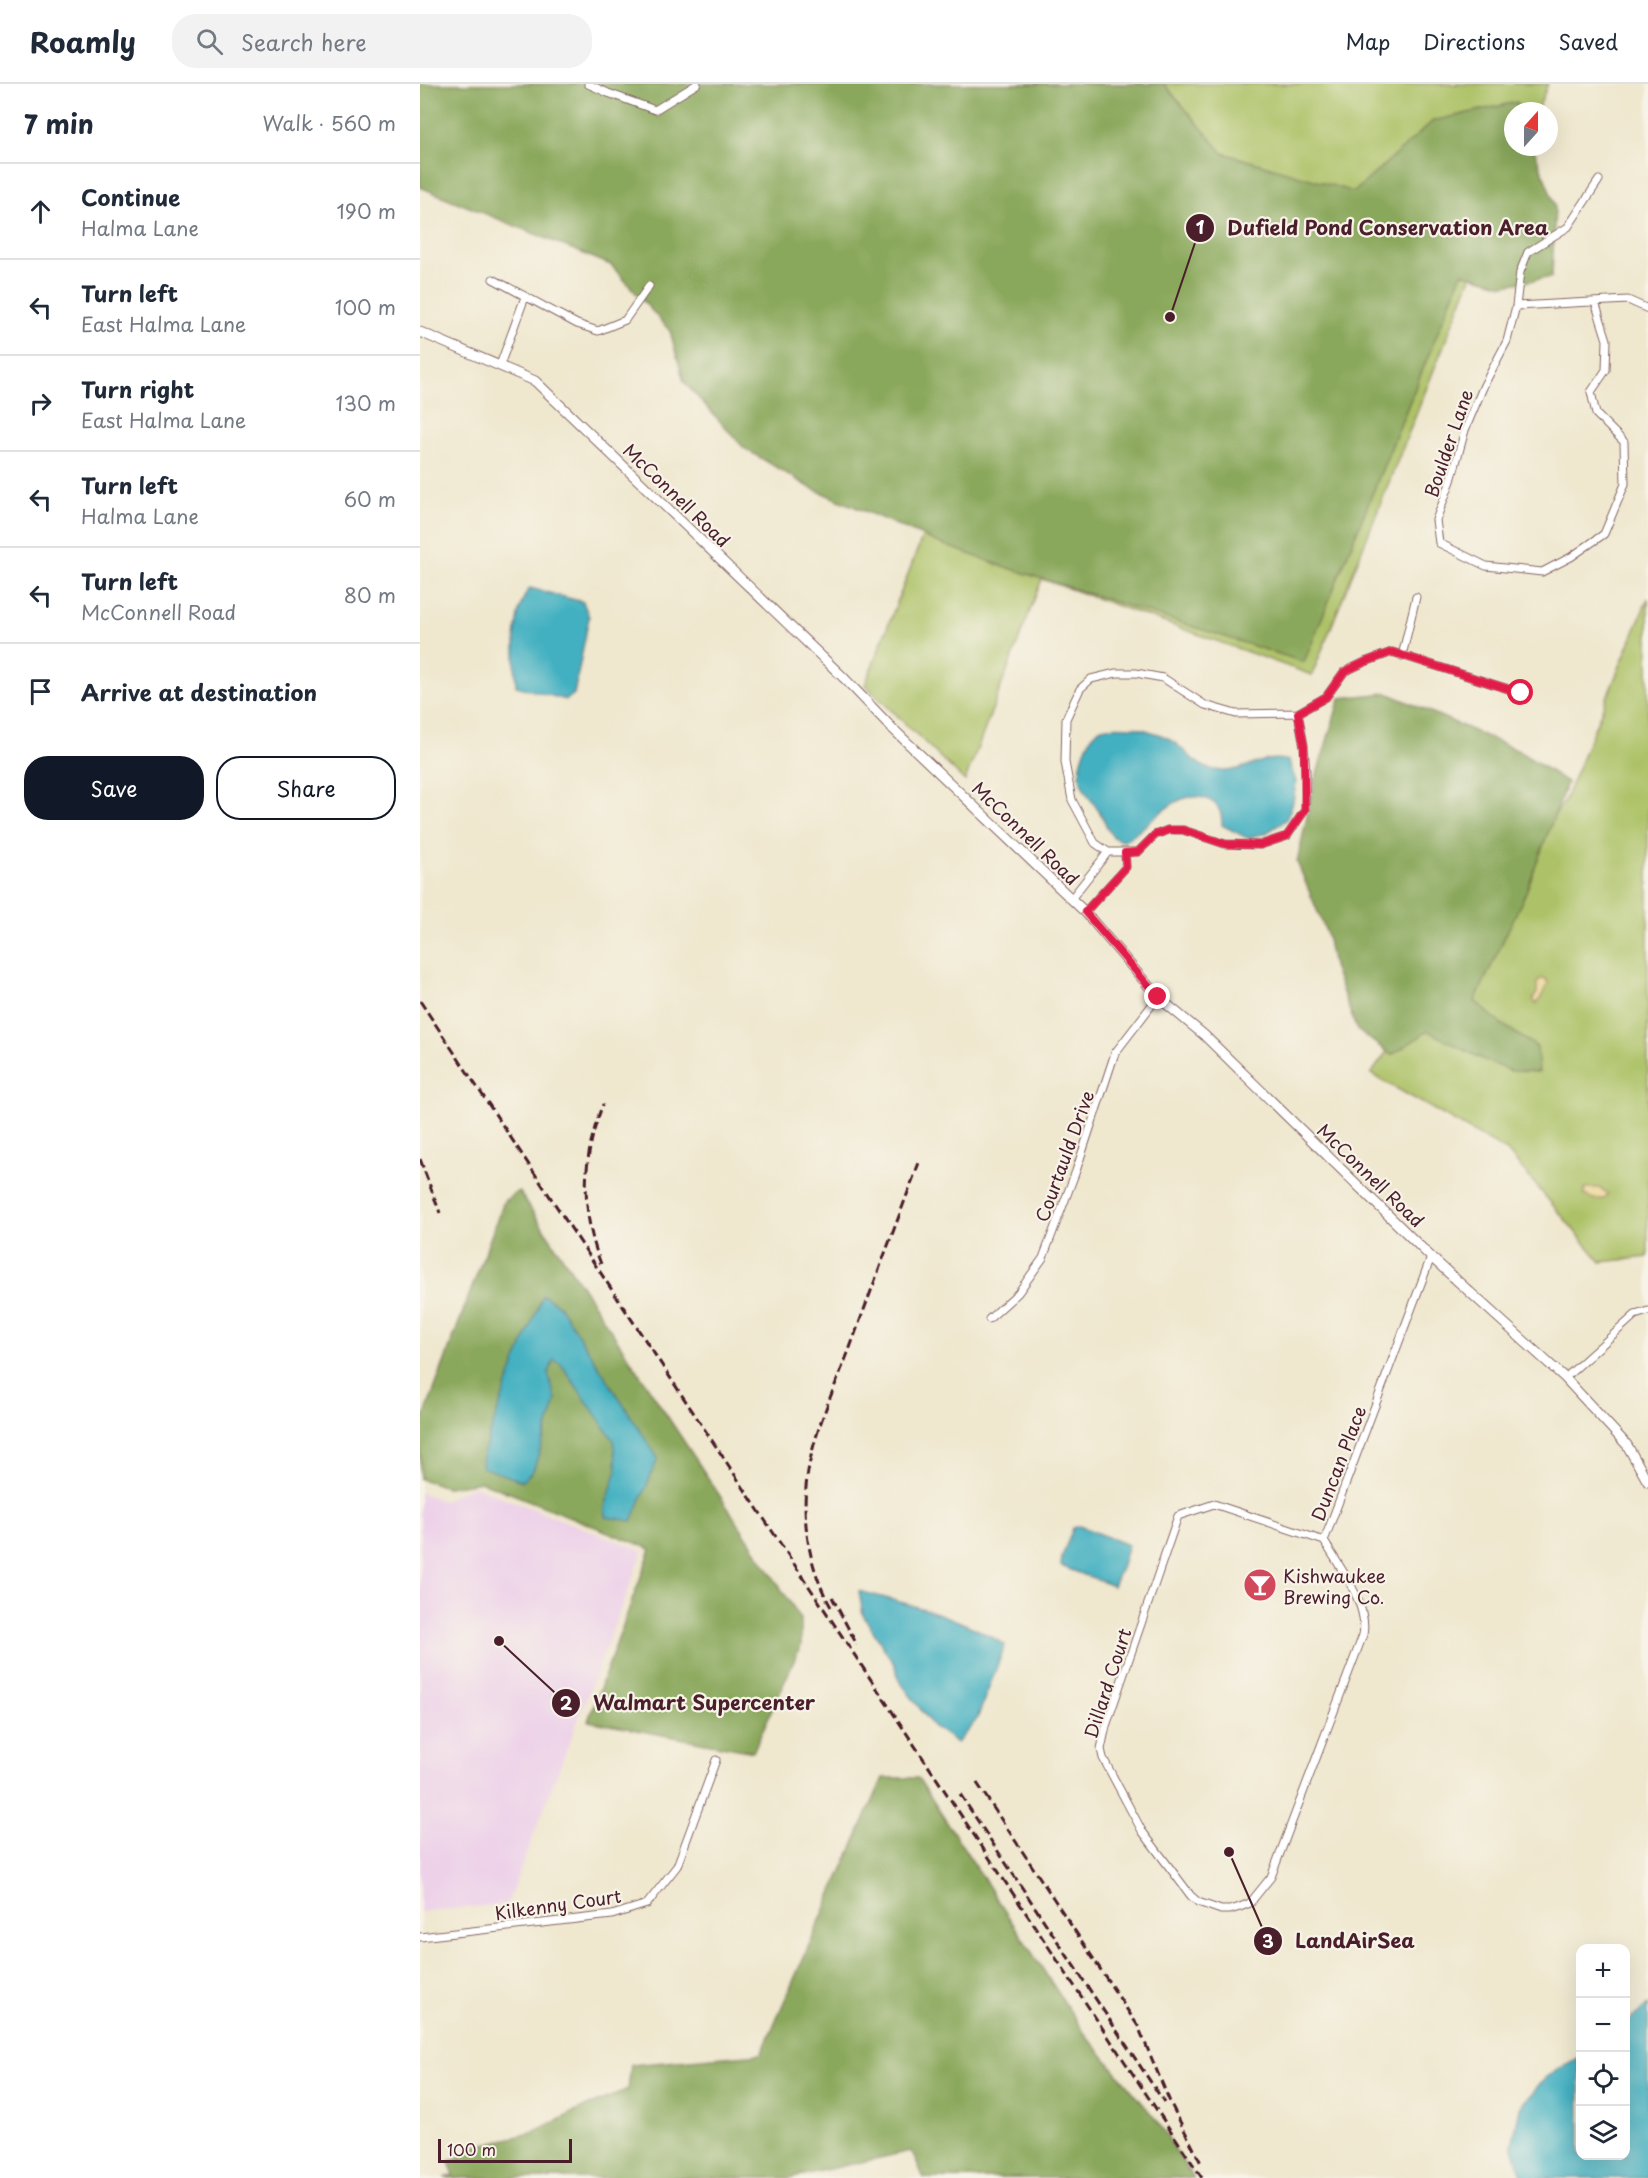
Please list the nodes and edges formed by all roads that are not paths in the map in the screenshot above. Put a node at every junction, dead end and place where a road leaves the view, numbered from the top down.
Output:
1 (588, 84) edge
2 (697, 84) edge
3 (1599, 180) dead end
4 (493, 279) dead end
5 (649, 286) dead end
6 (525, 297) junction
7 (1595, 302) junction
8 (1516, 306) junction
9 (1648, 309) edge
10 (420, 332) edge
11 (500, 365) junction
12 (1416, 597) dead end
13 (1402, 656) junction
14 (1521, 693) dead end
15 (1298, 713) junction
16 (1108, 852) junction
17 (1125, 853) junction
18 (1071, 899) junction
19 (1085, 912) junction
20 (1158, 997) junction
21 (1431, 1257) junction
22 (1648, 1311) edge
23 (989, 1319) dead end
24 (1565, 1378) junction
25 (1648, 1482) edge
26 (1324, 1541) junction
27 (716, 1760) dead end
28 (1270, 1877) joint
29 (420, 1937) edge

1 - 2 street
3 - 8 street
4 - 6 street
5 - 6 street
6 - 11 street
7 - 8 street
7 - 8 street, Boulder Lane
7 - 9 street
10 - 11 street, McConnell Road
11 - 18 street, McConnell Road
12 - 13 street
13 - 14 street
13 - 15 street
15 - 16 street
15 - 17 street
16 - 17 street
16 - 18 street
17 - 19 street
18 - 19 street, McConnell Road
19 - 20 street, McConnell Road
20 - 21 street, McConnell Road
20 - 23 street, Courtauld Drive
21 - 24 street, McConnell Road
21 - 26 street, Duncan Place
22 - 24 street
24 - 25 street, McConnell Road
26 - 28 street, Duncan Place
26 - 28 street, Dillard Court
27 - 29 street, Kilkenny Court

